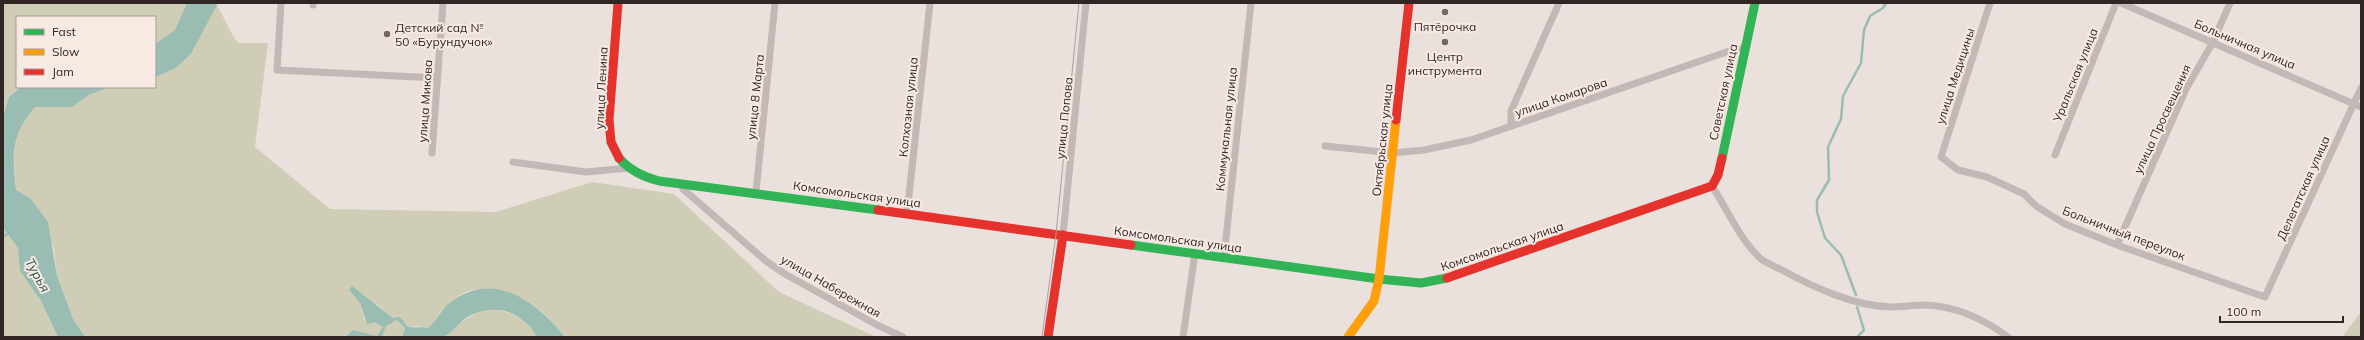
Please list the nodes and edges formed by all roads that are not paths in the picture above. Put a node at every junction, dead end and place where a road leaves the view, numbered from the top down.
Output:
1 (280, 3) edge
2 (442, 3) edge
3 (618, 3) edge
4 (775, 3) edge
5 (930, 3) edge
6 (1086, 3) edge
7 (1251, 3) edge
8 (1409, 3) edge
9 (1559, 3) edge
10 (1755, 3) edge
11 (1990, 3) edge
12 (2116, 3) edge
13 (2121, 3) edge
14 (2230, 3) edge
15 (2213, 42) junction
16 (1744, 49) junction
17 (437, 78) junction
18 (2361, 88) edge
19 (2353, 103) junction
20 (2361, 107) edge
21 (1511, 126) junction
22 (1325, 146) dead end
23 (432, 153) dead end
24 (1393, 153) junction
25 (2055, 154) dead end
26 (1941, 157) joint
27 (513, 162) dead end
28 (629, 168) junction
29 (682, 184) junction
30 (1712, 186) junction
31 (756, 192) junction
32 (908, 213) junction
33 (1063, 235) junction
34 (2117, 245) junction
35 (1195, 253) junction
36 (1224, 257) junction
37 (1379, 279) junction
38 (2265, 297) joint
39 (903, 337) edge
40 (1048, 337) edge
41 (1183, 337) edge
42 (1348, 337) edge
43 (2008, 337) edge

1 - 17 street
2 - 17 street, улица Микова
3 - 28 main road, улица Ленина
4 - 31 street, улица 8 Марта
5 - 32 street, Колхозная улица
6 - 33 street, улица Попова
7 - 36 street, Коммунальная улица
8 - 24 main road, Октябрьская улица
9 - 21 street, улица Комарова
10 - 16 main road, Советская улица
11 - 26 street, улица Медицины
12 - 25 street, Уральская улица
13 - 15 street, Больничная улица
14 - 15 street, улица Просвещения
15 - 19 street, Больничная улица
15 - 34 street, улица Просвещения
16 - 21 street, улица Комарова
16 - 30 main road, Советская улица
17 - 23 street, улица Микова
18 - 19 street, Делегатская улица
19 - 20 street, Больничная улица
19 - 38 street, Делегатская улица
21 - 24 street
22 - 24 street
24 - 37 main road, Октябрьская улица
26 - 34 street, Больничный переулок
27 - 28 street
28 - 29 main road, Комсомольская улица
29 - 31 main road, Комсомольская улица
29 - 39 street, улица Набережная
30 - 37 main road, Комсомольская улица
30 - 43 street
31 - 32 main road, Комсомольская улица
32 - 33 main road, Комсомольская улица
33 - 35 main road, Комсомольская улица
33 - 40 main road
34 - 38 street, Больничный переулок
35 - 36 main road, Комсомольская улица
35 - 41 street
36 - 37 main road, Комсомольская улица
37 - 42 main road, Октябрьская улица

